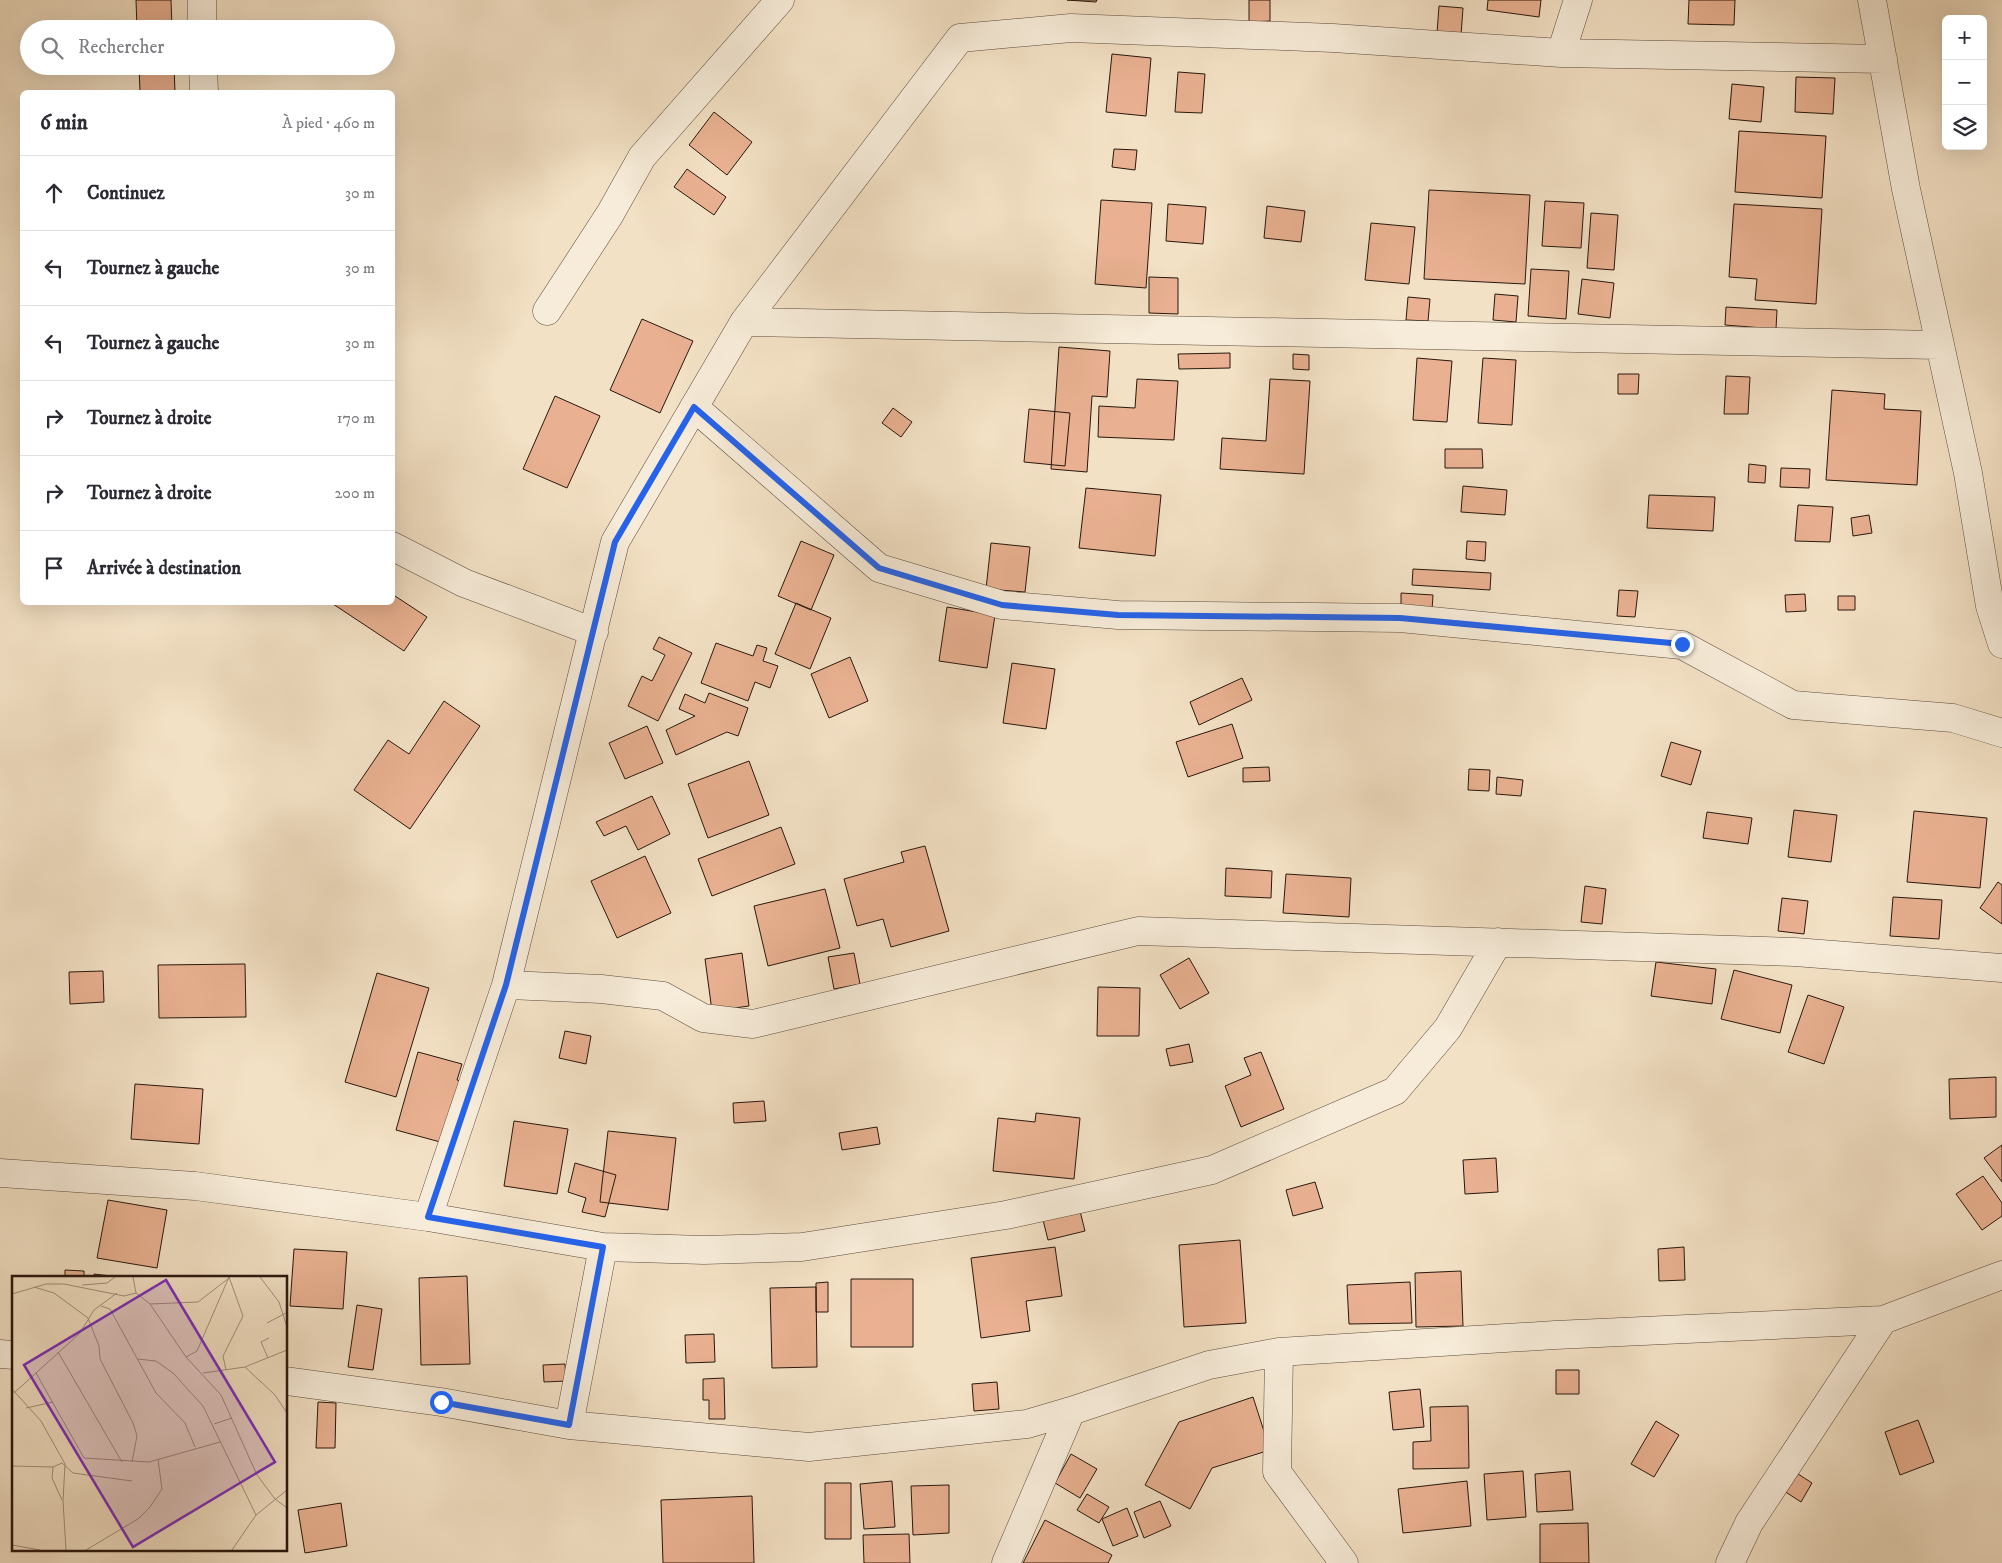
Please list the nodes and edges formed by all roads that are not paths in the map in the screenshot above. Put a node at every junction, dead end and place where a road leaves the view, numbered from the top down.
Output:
1 (202, 0) edge
2 (780, 0) edge
3 (1578, 0) edge
4 (1872, 0) edge
5 (202, 20) edge
6 (1561, 53) junction
7 (1883, 59) junction
8 (203, 75) edge
9 (204, 90) edge
10 (547, 311) dead end
11 (744, 322) junction
12 (1940, 344) junction
13 (694, 407) junction
14 (395, 548) edge
15 (594, 632) junction
16 (2002, 644) edge
17 (2002, 733) edge
18 (1498, 942) junction
19 (2002, 968) edge
20 (506, 985) junction
21 (0, 1173) edge
22 (428, 1217) junction
23 (603, 1247) junction
24 (2002, 1275) edge
25 (1883, 1320) junction
26 (1279, 1352) junction
27 (288, 1381) edge
28 (1071, 1411) junction
29 (569, 1425) junction
30 (1006, 1563) edge
31 (1344, 1563) edge
32 (1730, 1563) edge

1 - 5 street
2 - 10 street
3 - 6 street
4 - 7 street
6 - 7 street
6 - 11 street
7 - 12 street
8 - 9 street
11 - 12 street
11 - 13 street
12 - 16 street
13 - 15 street
13 - 17 street
14 - 15 street
15 - 20 street
18 - 19 street
18 - 20 street
18 - 23 street
20 - 22 street
21 - 22 street
22 - 23 street
23 - 29 street
24 - 25 street
25 - 26 street
25 - 32 street
26 - 28 street
26 - 31 street
27 - 29 street
28 - 29 street
28 - 30 street

